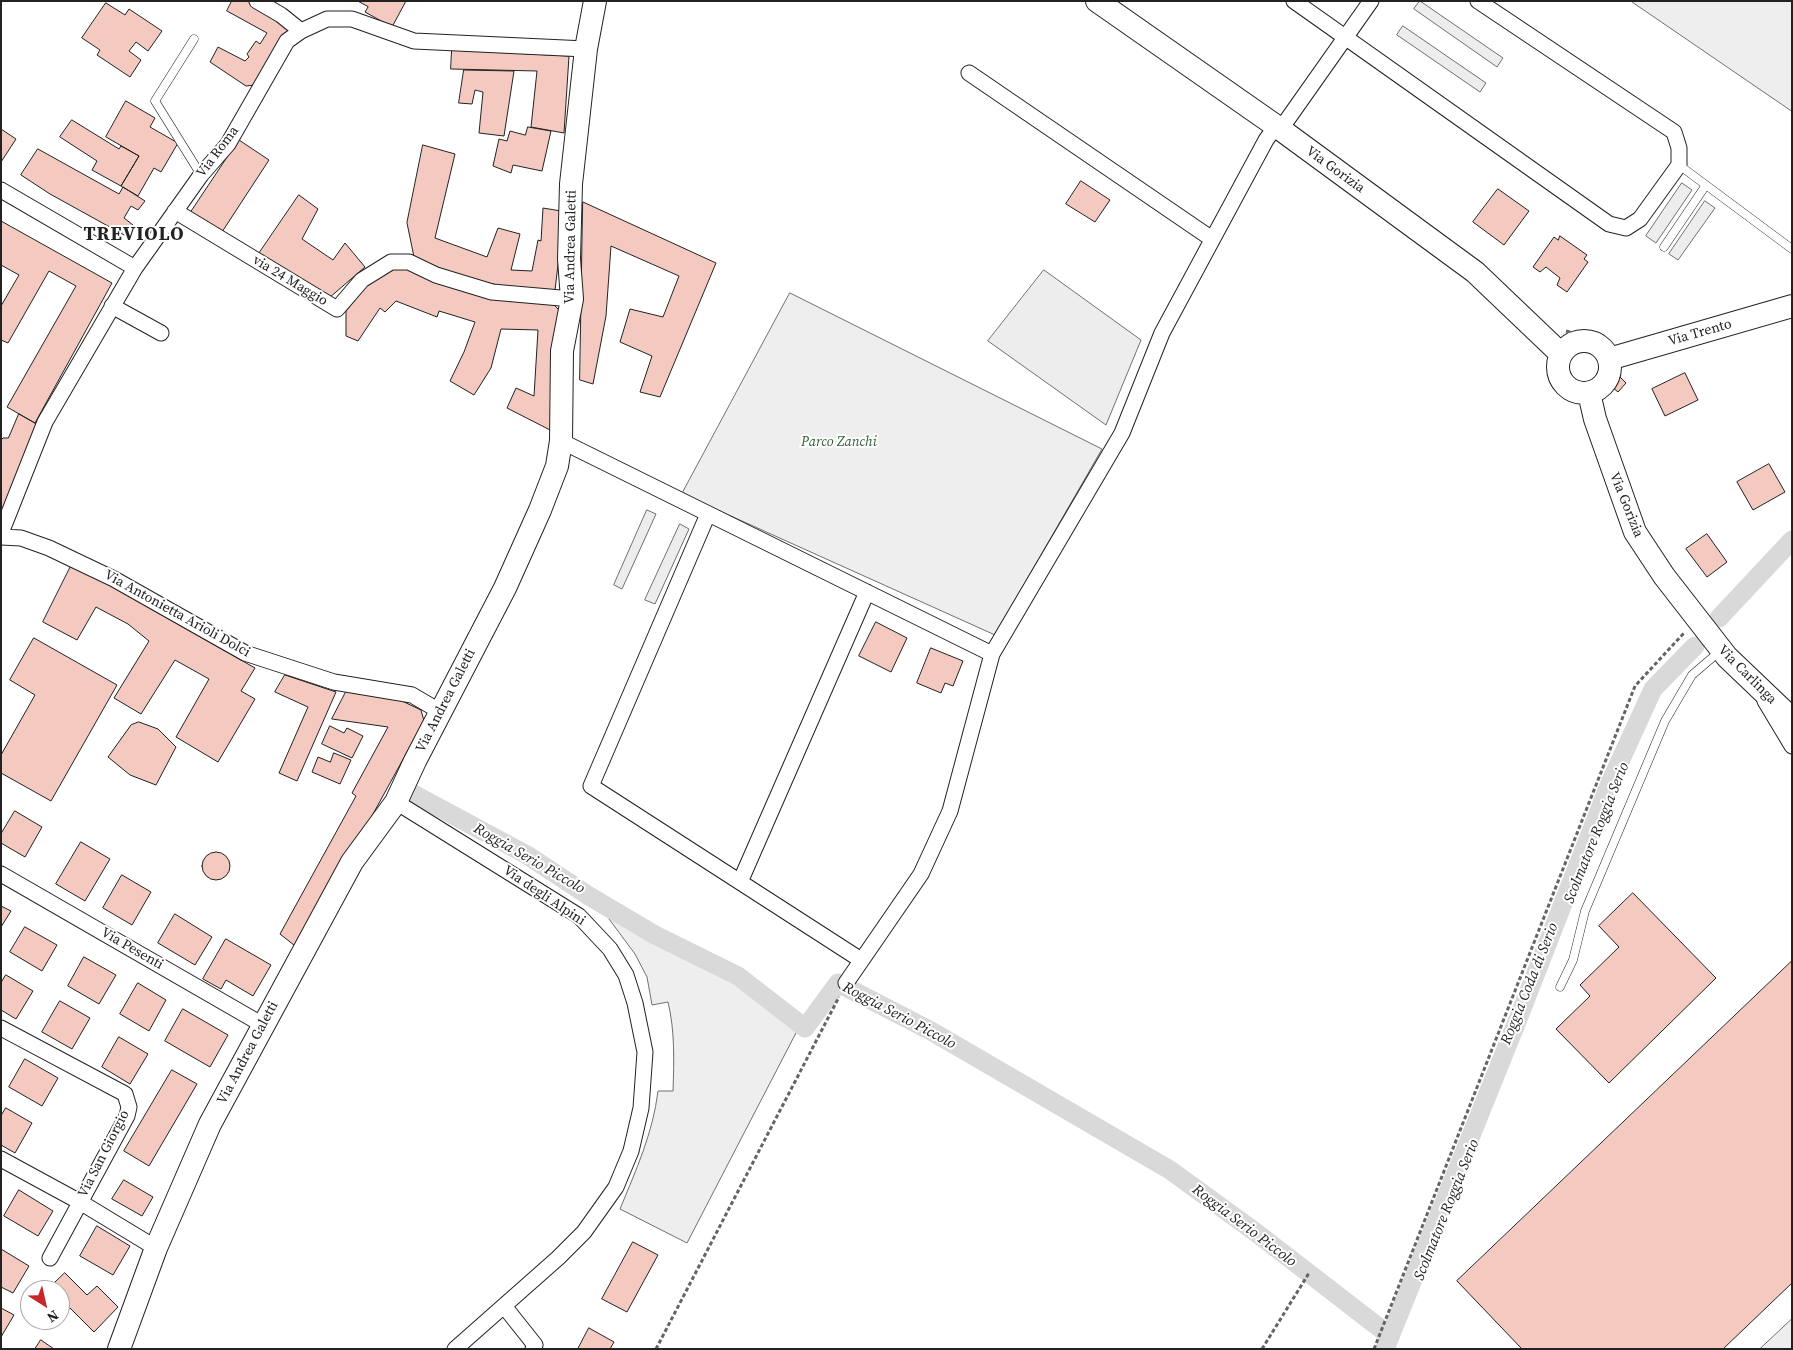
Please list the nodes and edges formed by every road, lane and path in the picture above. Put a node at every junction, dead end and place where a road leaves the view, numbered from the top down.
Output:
1 (257, 1) edge
2 (595, 1) edge
3 (1097, 1) edge
4 (1294, 1) edge
5 (1371, 1) edge
6 (1478, 1) edge
7 (300, 31) junction
8 (1345, 38) junction
9 (194, 39) dead end
10 (586, 49) junction
11 (969, 73) dead end
12 (1278, 128) junction
13 (1679, 165) junction
14 (201, 175) junction
15 (1706, 185) junction
16 (1, 190) edge
17 (175, 212) junction
18 (1212, 239) junction
19 (1664, 247) dead end
20 (1792, 249) edge
21 (135, 268) junction
22 (572, 299) junction
23 (112, 306) junction
24 (1792, 306) edge
25 (1560, 328) dead end
26 (161, 333) dead end
27 (1609, 351) junction
28 (1561, 354) junction
29 (1589, 393) junction
30 (561, 441) junction
31 (708, 514) junction
32 (1, 533) edge
33 (1, 537) edge
34 (867, 592) junction
35 (1704, 629) joint
36 (1682, 634) dead end
37 (1721, 649) junction
38 (992, 654) junction
39 (1755, 684) junction
40 (441, 712) junction
41 (1792, 719) edge
42 (1792, 746) edge
43 (396, 802) junction
44 (1, 874) edge
45 (740, 882) junction
46 (861, 960) junction
47 (846, 983) joint
48 (1560, 987) dead end
49 (263, 1025) junction
50 (1, 1028) edge
51 (1, 1158) edge
52 (80, 1202) junction
53 (156, 1248) junction
54 (50, 1258) dead end
55 (1309, 1273) dead end
56 (504, 1306) junction
57 (119, 1349) edge
58 (455, 1349) edge
59 (533, 1349) edge
60 (656, 1349) edge
61 (1262, 1349) edge
62 (1374, 1349) edge

1 - 7 street
2 - 10 street, Via Andrea Galetti
3 - 12 street, Via Gorizia
4 - 8 street
5 - 8 street
6 - 13 street
7 - 10 street, Via Roma
7 - 14 street, Via Roma
8 - 12 street
8 - 13 street
9 - 14 lane
10 - 22 street, Via Andrea Galetti
11 - 18 street
12 - 18 street
12 - 28 street, Via Gorizia
13 - 15 lane
14 - 17 street, Via Roma
15 - 19 lane
15 - 20 lane
16 - 21 street
17 - 21 street, Via Roma
17 - 22 street, via 24 Maggio
18 - 38 street
21 - 23 street, Via Roma
22 - 30 street, Via Andrea Galetti
23 - 26 street
23 - 32 street, Via Roma
24 - 27 street, Via Trento
25 - 27 path
27 - 28 street
27 - 29 street
28 - 29 street
29 - 35 street, Via Gorizia
30 - 31 street
30 - 40 street, Via Andrea Galetti
31 - 34 street
31 - 45 street
33 - 40 street, Via Antonietta Arioli Dolci
34 - 38 street
34 - 45 street
35 - 37 street, Via Carlinga
36 - 62 path
37 - 39 street, Via Carlinga
37 - 48 lane
38 - 46 street
39 - 41 street, Via Carlinga
39 - 42 street
40 - 43 street, Via Andrea Galetti
43 - 49 street, Via Andrea Galetti
43 - 56 street, Via degli Alpini
44 - 49 street, Via Pesenti
45 - 46 street
46 - 47 street
47 - 60 path
49 - 53 street, Via Andrea Galetti
50 - 52 street, Via San Giorgio
51 - 52 street
52 - 53 street
52 - 54 street, Via San Giorgio
53 - 57 street, Via Andrea Galetti
55 - 61 path
56 - 58 street, Via degli Alpini
56 - 59 street

